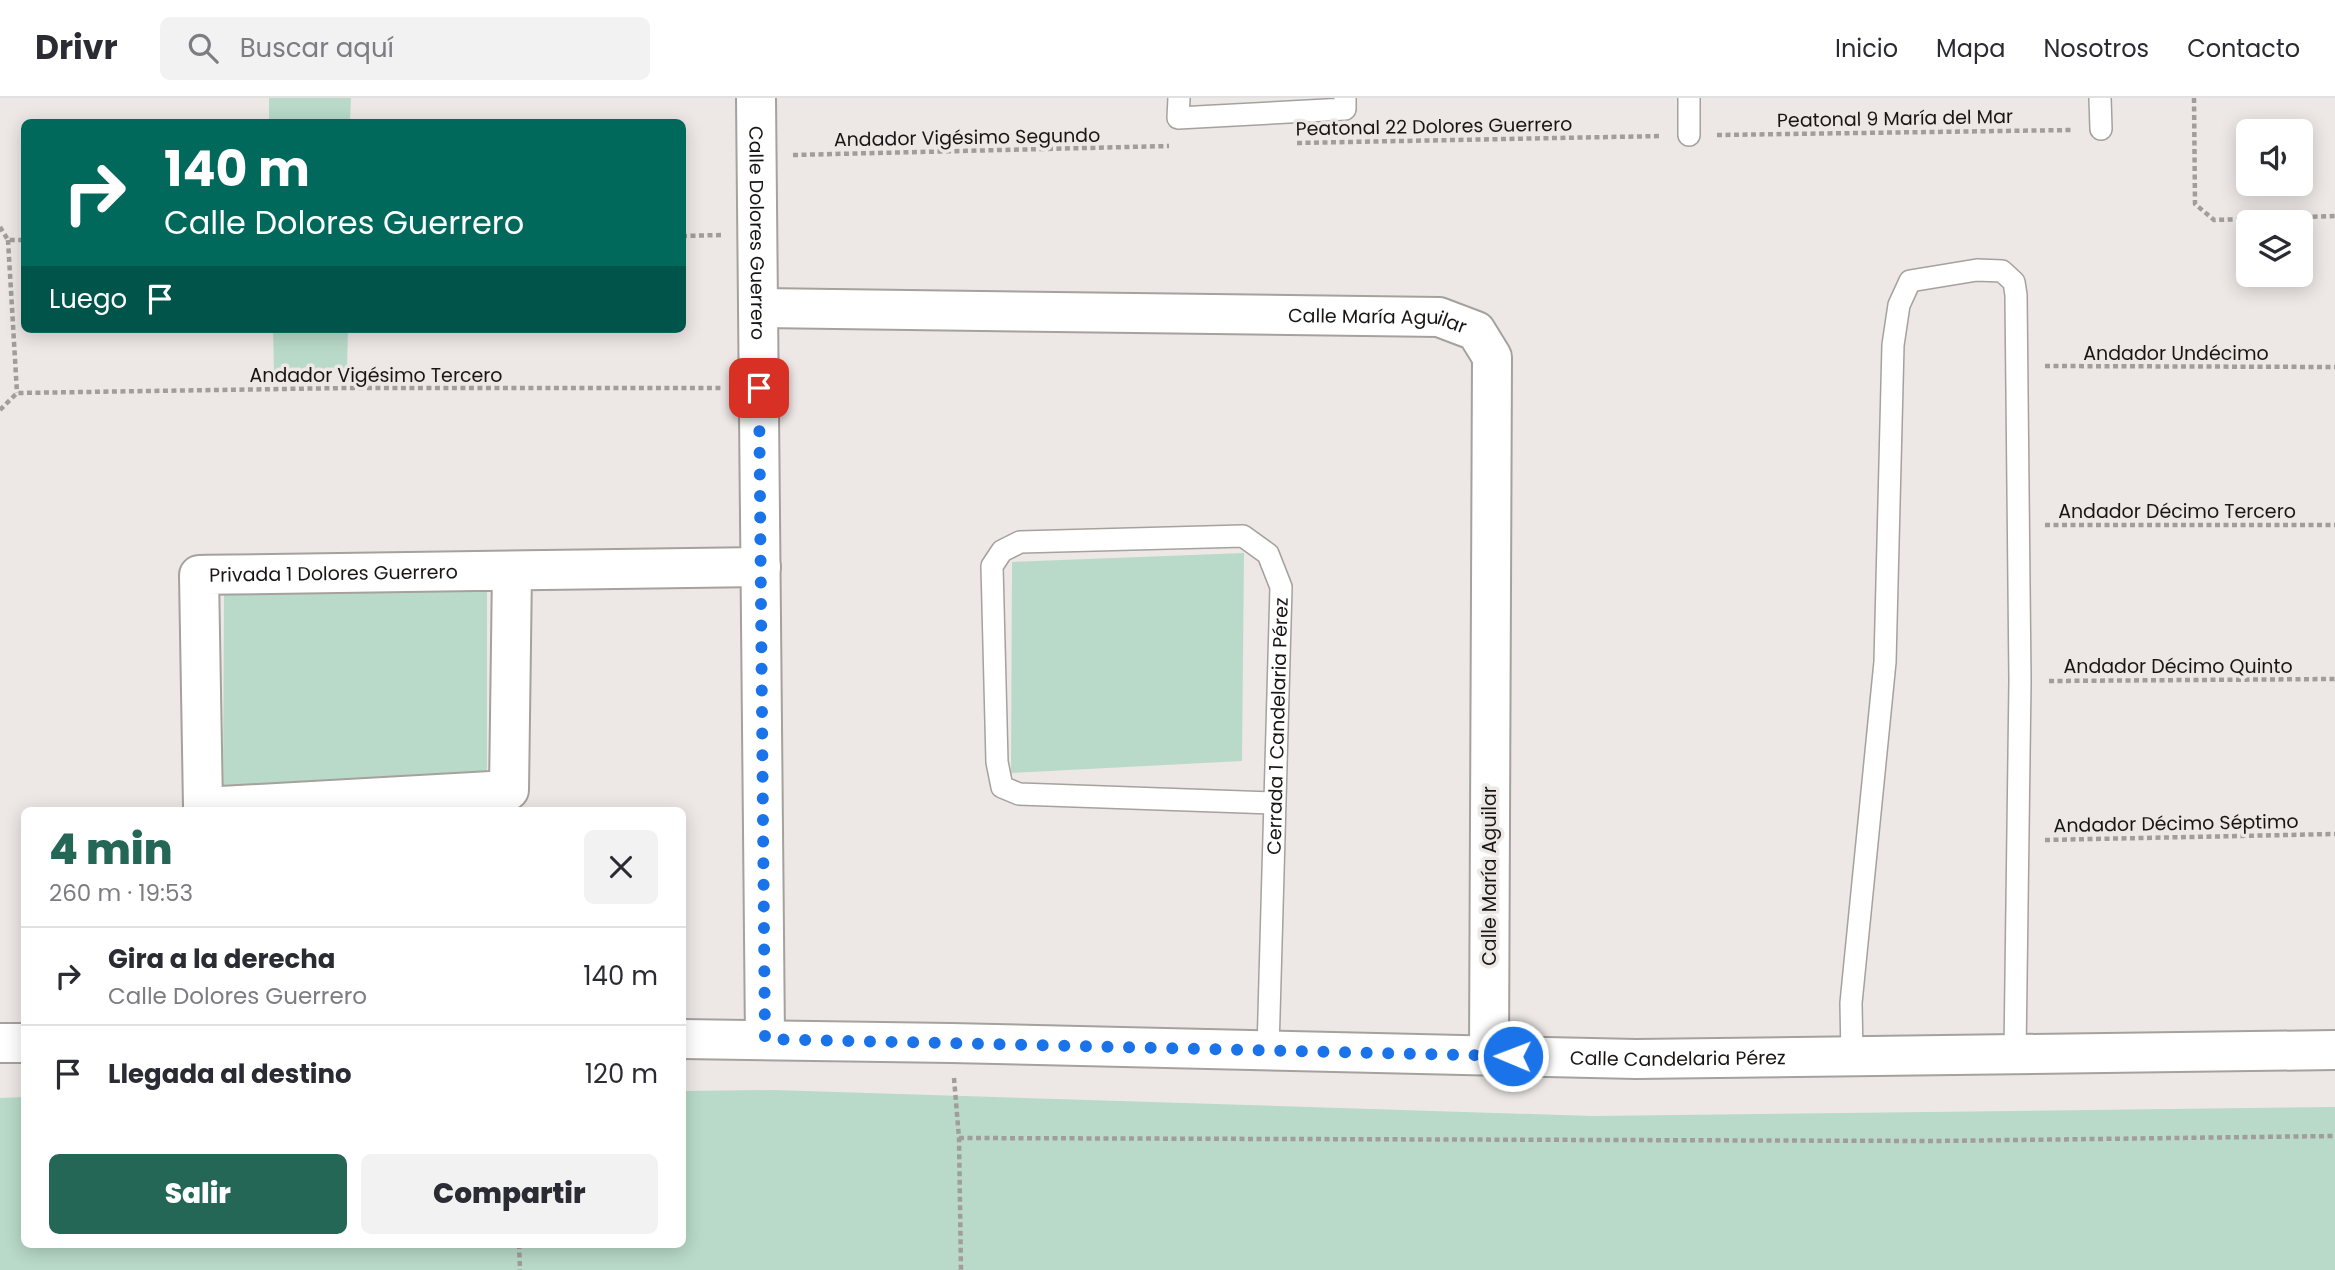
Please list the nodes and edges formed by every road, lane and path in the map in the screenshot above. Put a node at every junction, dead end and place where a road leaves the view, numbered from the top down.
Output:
1 (756, 98) edge
2 (1179, 98) edge
3 (1345, 98) edge
4 (1689, 98) edge
5 (2100, 98) edge
6 (2194, 98) edge
7 (1267, 105) edge
8 (2101, 129) joint
9 (1689, 135) junction
10 (1289, 144) dead end
11 (1179, 146) dead end
12 (757, 156) junction
13 (2335, 216) edge
14 (0, 228) edge
15 (8, 240) junction
16 (21, 240) edge
17 (758, 308) junction
18 (2017, 366) junction
19 (2335, 367) edge
20 (759, 388) junction
21 (17, 393) junction
22 (0, 410) edge
23 (2019, 525) junction
24 (2335, 525) edge
25 (761, 567) junction
26 (512, 571) junction
27 (2335, 679) edge
28 (2021, 681) junction
29 (1274, 803) junction
30 (2335, 834) edge
31 (2018, 841) junction
32 (686, 1039) edge
33 (765, 1039) junction
34 (0, 1043) edge
35 (21, 1043) edge
36 (951, 1043) junction
37 (1268, 1050) junction
38 (2335, 1050) edge
39 (2015, 1054) junction
40 (1489, 1055) junction
41 (1852, 1056) junction
42 (2335, 1136) edge
43 (959, 1138) junction
44 (519, 1248) edge
45 (520, 1270) edge
46 (961, 1270) edge

1 - 12 street, Calle Dolores Guerrero
2 - 7 lane
3 - 7 lane
4 - 9 lane
5 - 8 lane
6 - 13 path
8 - 9 path, Peatonal 9 María del Mar
9 - 10 path, Peatonal 22 Dolores Guerrero
11 - 12 path, Andador Vigésimo Segundo
12 - 17 street, Calle Dolores Guerrero
14 - 15 path
15 - 16 path
15 - 21 path
17 - 20 street, Calle Dolores Guerrero
17 - 40 street, Calle María Aguilar
18 - 19 path, Andador Undécimo
18 - 23 lane
18 - 41 lane
20 - 21 path, Andador Vigésimo Tercero
20 - 25 street, Calle Dolores Guerrero
21 - 22 path
23 - 24 path, Andador Décimo Tercero
23 - 28 lane
25 - 26 street, Privada 1 Dolores Guerrero
25 - 33 street, Calle Dolores Guerrero
26 - 26 street, Privada 1 Dolores Guerrero
27 - 28 path, Andador Décimo Quinto
28 - 31 lane
29 - 29 lane, Cerrada 1 Candelaria Pérez
29 - 37 lane, Cerrada 1 Candelaria Pérez
30 - 31 path, Andador Décimo Séptimo
31 - 39 lane
32 - 33 street, Calle Candelaria Pérez
33 - 36 street, Calle Candelaria Pérez
34 - 35 street
36 - 37 street, Calle Candelaria Pérez
36 - 43 path
37 - 40 street, Calle Candelaria Pérez
38 - 39 street, Calle Candelaria Pérez
39 - 41 street, Calle Candelaria Pérez
40 - 41 street, Calle Candelaria Pérez
42 - 43 path
43 - 46 path
44 - 45 path

